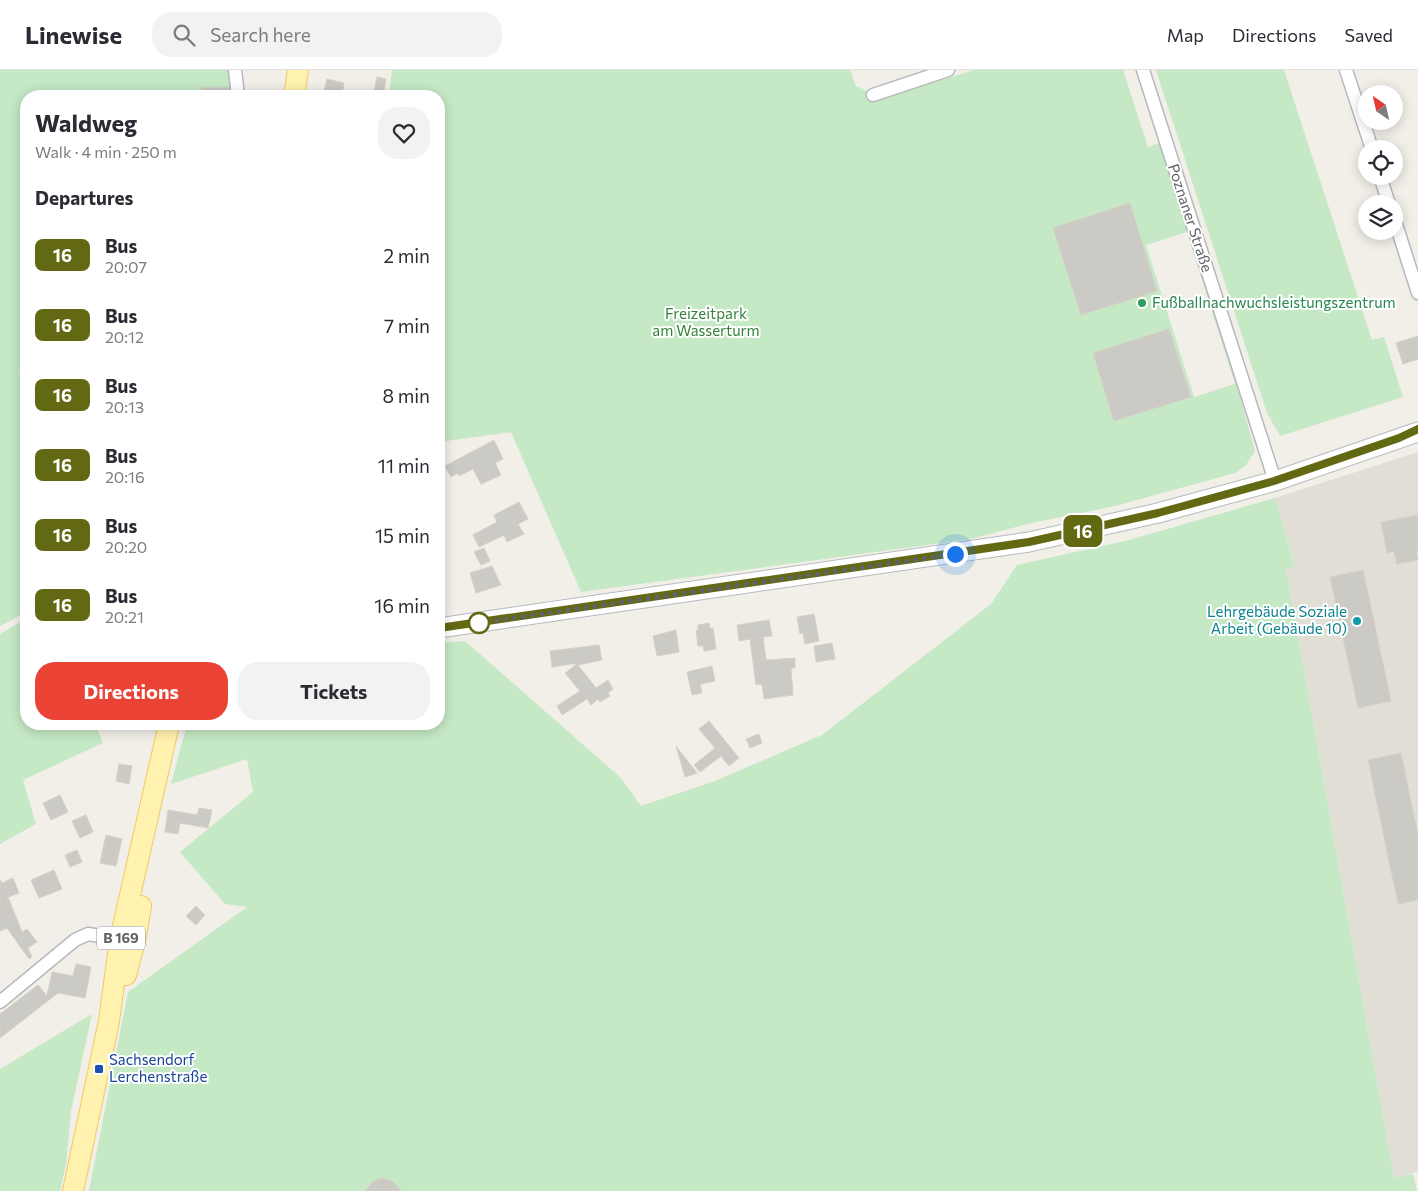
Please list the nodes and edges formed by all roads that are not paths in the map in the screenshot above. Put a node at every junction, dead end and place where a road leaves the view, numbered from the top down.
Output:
1 (235, 70) edge
2 (298, 70) edge
3 (948, 70) edge
4 (1143, 70) edge
5 (1346, 70) edge
6 (933, 72) edge
7 (237, 90) edge
8 (295, 90) edge
9 (873, 95) dead end
10 (1369, 140) edge
11 (1401, 240) edge
12 (1418, 293) edge
13 (1418, 431) edge
14 (1274, 481) junction
15 (445, 623) edge
16 (168, 730) edge
17 (128, 940) junction
18 (0, 1002) edge
19 (73, 1191) edge

1 - 7 street
2 - 8 main road
3 - 6 street
4 - 14 street, Poznaner Straße
5 - 10 street
6 - 9 street
11 - 12 street
13 - 14 main road
14 - 15 main road
16 - 17 main road, B 169
17 - 18 street
17 - 19 main road, B 169

